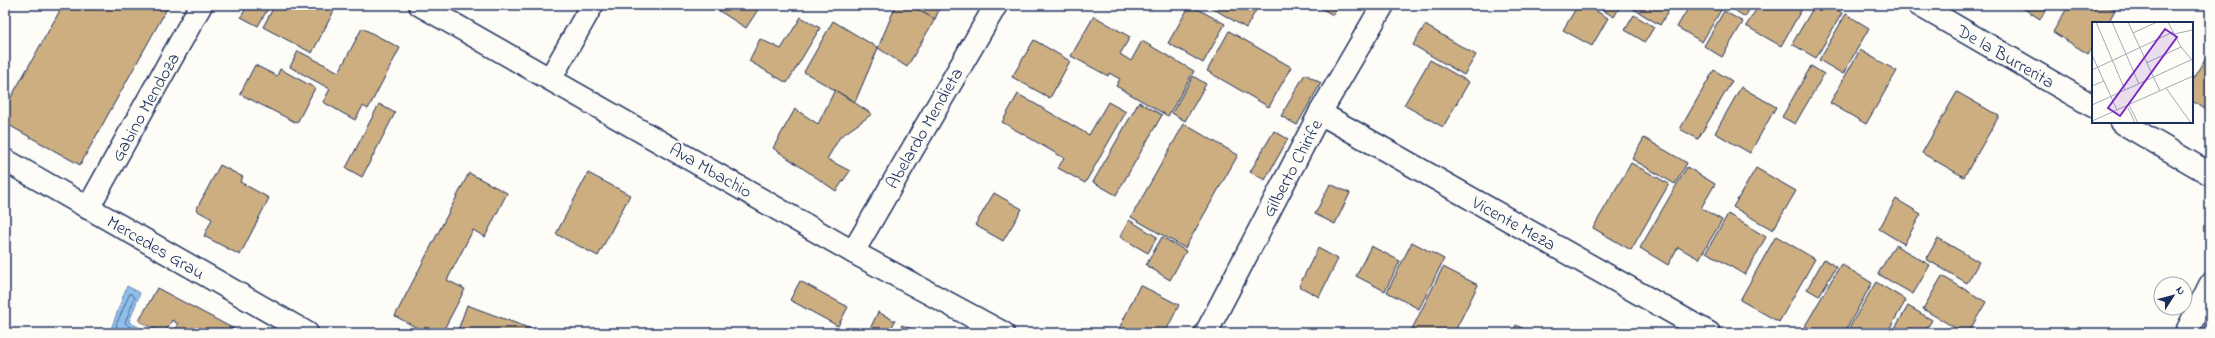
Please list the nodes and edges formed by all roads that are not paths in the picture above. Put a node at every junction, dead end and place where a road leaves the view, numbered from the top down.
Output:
1 (201, 5) edge
2 (420, 5) edge
3 (592, 5) edge
4 (996, 5) edge
5 (1383, 5) edge
6 (1919, 5) edge
7 (550, 79) junction
8 (2092, 105) edge
9 (1320, 113) junction
10 (2123, 123) edge
11 (5, 160) edge
12 (2210, 174) edge
13 (88, 208) junction
14 (853, 252) junction
15 (2210, 285) edge
16 (307, 333) edge
17 (1003, 333) edge
18 (1206, 333) edge
19 (1709, 333) edge
20 (2186, 333) edge

1 - 13 street, Gabino Mendoza
2 - 7 street, Ava Mbachio
3 - 7 street
4 - 14 street, Abelardo Mendieta
5 - 9 street, Gilberto Chirife
6 - 8 street, De la Burrerita
7 - 14 street, Ava Mbachio
9 - 18 street, Gilberto Chirife
9 - 19 street, Vicente Meza
10 - 12 street
11 - 13 street, Mercedes Grau
13 - 16 street, Mercedes Grau
14 - 17 street, Ava Mbachio
15 - 20 street

